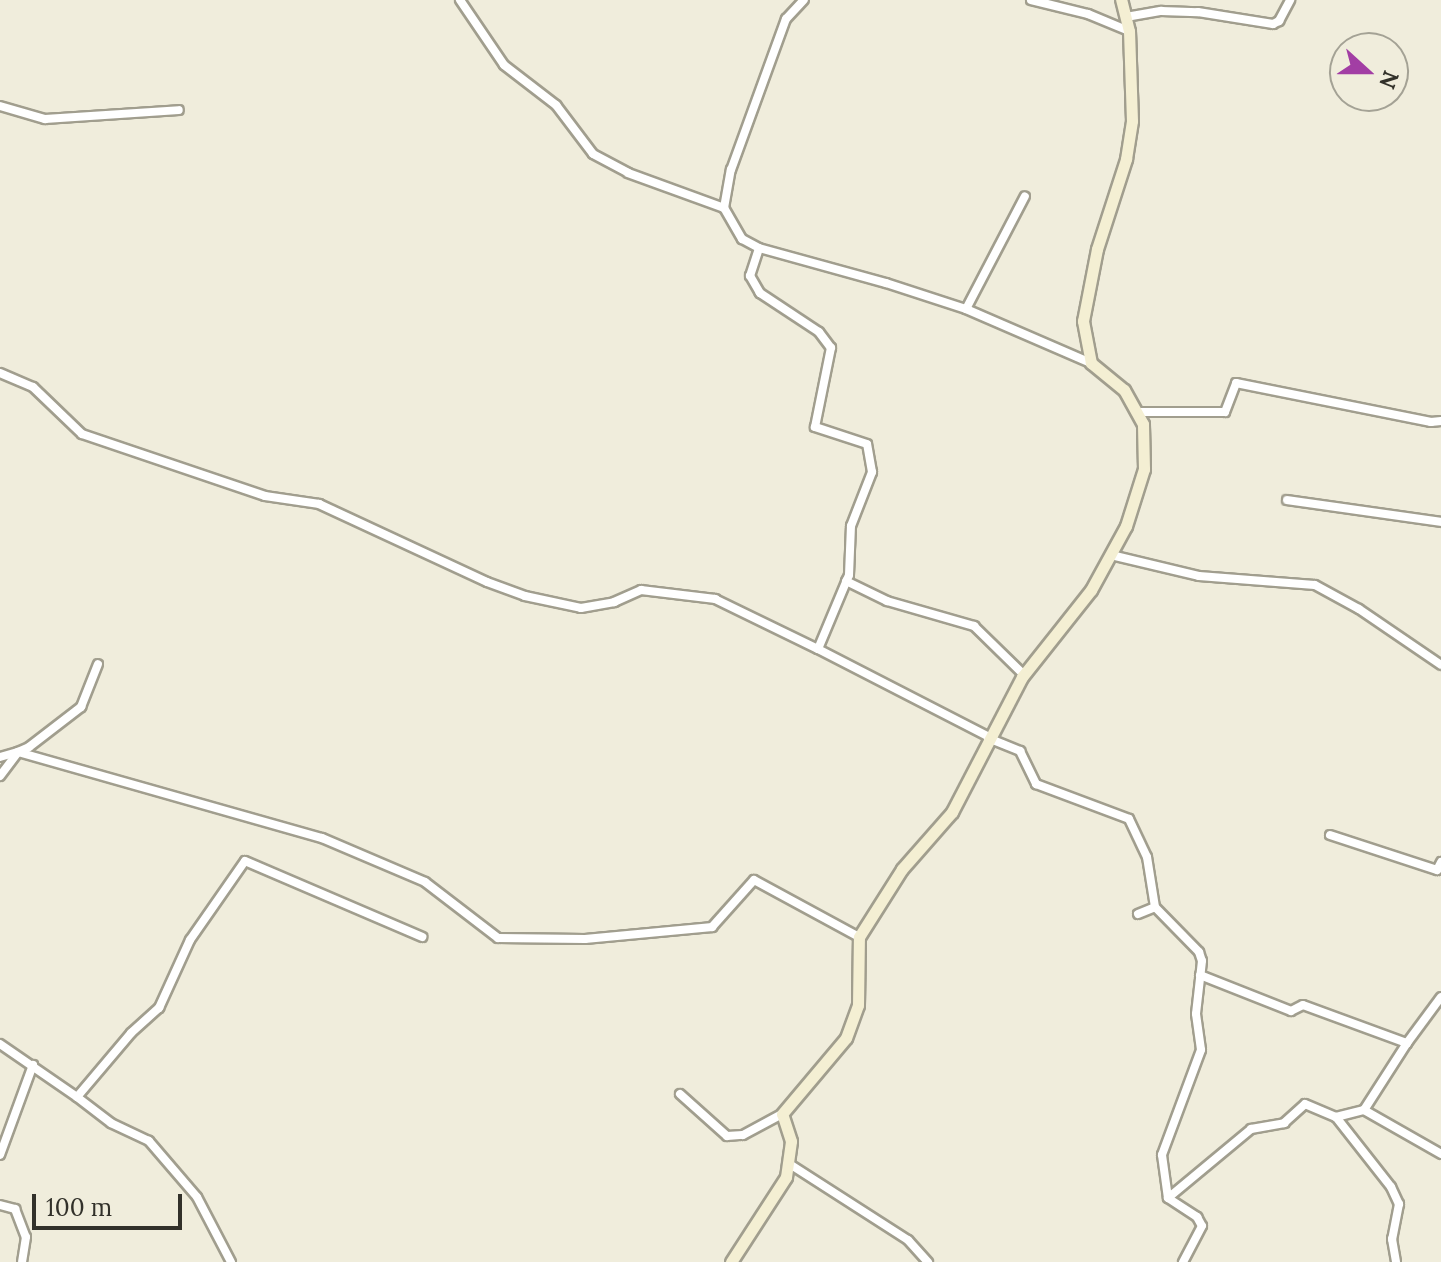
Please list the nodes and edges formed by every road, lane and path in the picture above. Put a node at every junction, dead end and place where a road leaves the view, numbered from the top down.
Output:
1 (460, 0) edge
2 (804, 0) edge
3 (1031, 0) edge
4 (1121, 0) edge
5 (1290, 0) edge
6 (1126, 17) junction
7 (1129, 31) junction
8 (0, 106) edge
9 (179, 110) dead end
10 (1025, 196) dead end
11 (724, 208) junction
12 (759, 248) junction
13 (966, 309) junction
14 (1091, 363) junction
15 (0, 373) edge
16 (1136, 412) junction
17 (1441, 421) edge
18 (1287, 500) dead end
19 (1441, 522) edge
20 (1111, 555) junction
21 (846, 581) junction
22 (818, 649) junction
23 (98, 664) dead end
24 (1441, 665) edge
25 (1024, 675) junction
26 (989, 737) junction
27 (18, 752) junction
28 (0, 757) edge
29 (0, 776) edge
30 (1330, 835) dead end
31 (1441, 862) edge
32 (1155, 907) junction
33 (1138, 914) dead end
34 (422, 937) dead end
35 (859, 937) junction
36 (1200, 975) junction
37 (1441, 997) edge
38 (1407, 1043) junction
39 (0, 1044) edge
40 (33, 1065) junction
41 (680, 1094) dead end
42 (77, 1097) junction
43 (1364, 1110) junction
44 (782, 1114) junction
45 (1336, 1117) junction
46 (1441, 1154) edge
47 (0, 1155) edge
48 (788, 1163) junction
49 (1168, 1198) junction
50 (0, 1205) edge
51 (22, 1262) edge
52 (231, 1262) edge
53 (731, 1262) edge
54 (928, 1262) edge
55 (1183, 1262) edge
56 (1396, 1262) edge

1 - 11 street
2 - 11 street
3 - 7 street
4 - 6 main road
5 - 6 street
6 - 7 main road
7 - 14 main road
8 - 9 street
10 - 13 street
11 - 12 street
12 - 13 street
12 - 21 street
13 - 14 street
14 - 16 main road
15 - 22 street
16 - 17 street
16 - 20 main road
18 - 19 street
20 - 24 street
20 - 25 main road
21 - 22 street
21 - 25 street
22 - 26 street
23 - 27 street
25 - 26 main road
26 - 32 street
26 - 35 main road
27 - 28 street
27 - 29 street
27 - 35 street
30 - 31 street
32 - 33 street
32 - 36 street
34 - 42 street
35 - 44 main road
36 - 38 street
36 - 49 street
37 - 38 street
38 - 43 street
39 - 40 street
40 - 42 street
40 - 47 street
41 - 44 street
42 - 52 street
43 - 45 street
43 - 46 street
44 - 48 main road
45 - 49 street
45 - 56 street
48 - 53 main road
48 - 54 street
49 - 55 street
50 - 51 street

